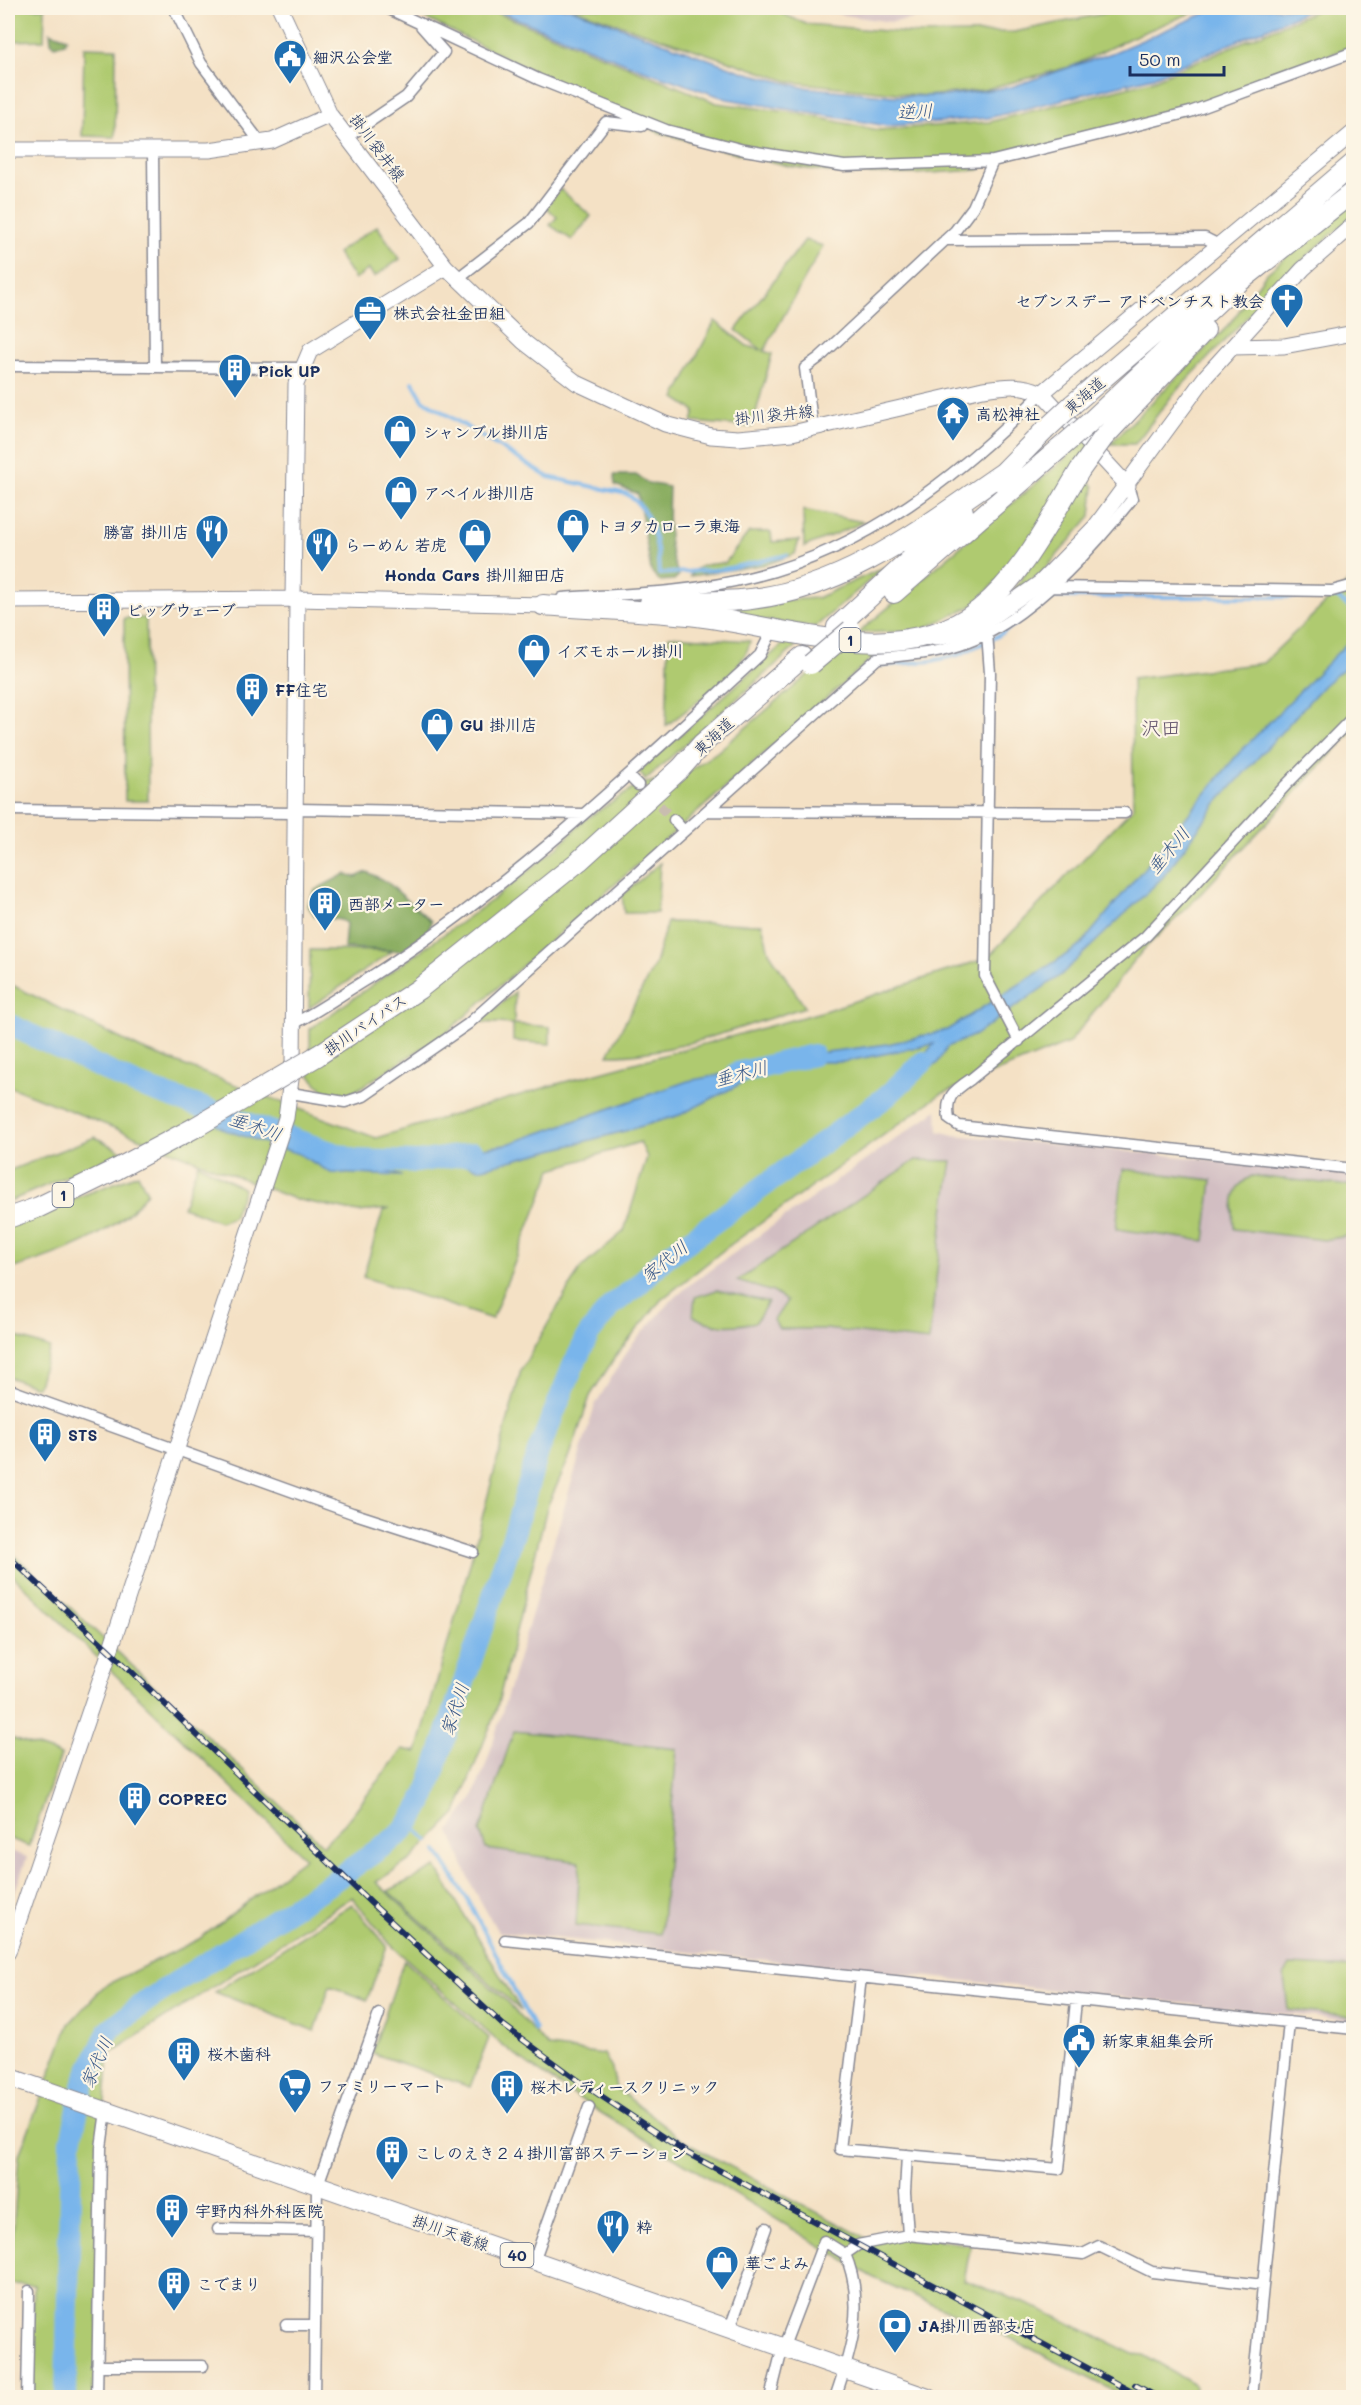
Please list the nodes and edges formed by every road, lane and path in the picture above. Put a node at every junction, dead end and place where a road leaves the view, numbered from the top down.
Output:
1 (174, 8) edge
2 (280, 8) edge
3 (387, 8) edge
4 (418, 22) junction
5 (1353, 52) edge
6 (330, 115) junction
7 (657, 127) junction
8 (1353, 132) edge
9 (347, 137) junction
10 (260, 142) junction
11 (8, 150) edge
12 (153, 150) junction
13 (993, 161) junction
14 (1353, 163) edge
15 (1353, 191) edge
16 (1353, 224) edge
17 (945, 240) junction
18 (1217, 244) junction
19 (1283, 247) junction
20 (452, 273) junction
21 (1353, 333) edge
22 (1233, 346) junction
23 (8, 366) edge
24 (155, 367) junction
25 (301, 368) junction
26 (1042, 393) junction
27 (813, 429) junction
28 (1004, 472) junction
29 (1128, 486) junction
30 (1353, 585) edge
31 (1051, 587) junction
32 (295, 599) junction
33 (8, 601) edge
34 (505, 604) junction
35 (543, 605) junction
36 (844, 628) junction
37 (773, 629) junction
38 (987, 633) junction
39 (920, 638) junction
40 (1353, 716) edge
41 (681, 768) joint
42 (628, 775) junction
43 (638, 784) tunnel mouth
44 (8, 810) edge
45 (296, 811) junction
46 (707, 811) junction
47 (988, 812) junction
48 (1125, 813) dead end
49 (583, 814) junction
50 (674, 820) tunnel mouth
51 (684, 831) junction
52 (293, 1024) junction
53 (1019, 1041) junction
54 (291, 1093) junction
55 (1353, 1169) edge
56 (8, 1218) edge
57 (8, 1389) edge
58 (176, 1448) junction
59 (473, 1552) dead end
60 (505, 1940) dead end
61 (8, 1952) edge
62 (861, 1978) junction
63 (1076, 2001) junction
64 (379, 2014) dead end
65 (1289, 2022) junction
66 (1353, 2029) edge
67 (8, 2077) edge
68 (589, 2107) dead end
69 (106, 2112) junction
70 (907, 2155) junction
71 (317, 2187) junction
72 (766, 2228) dead end
73 (218, 2229) dead end
74 (316, 2231) junction
75 (908, 2235) junction
76 (845, 2254) junction
77 (534, 2261) junction
78 (1263, 2285) junction
79 (29, 2290) dead end
80 (286, 2325) dead end
81 (315, 2325) junction
82 (730, 2328) junction
83 (784, 2347) junction
84 (97, 2366) junction
85 (203, 2366) dead end
86 (845, 2369) junction
87 (27, 2397) edge
88 (97, 2397) edge
89 (314, 2397) edge
90 (770, 2397) edge
91 (835, 2397) edge
92 (928, 2397) edge
93 (1252, 2397) edge

1 - 10 street
2 - 6 street, 掛川袋井線
3 - 4 street
4 - 7 street
4 - 9 street
5 - 13 street
6 - 9 street, 掛川袋井線
6 - 10 street
7 - 13 street
7 - 20 street
8 - 18 street
9 - 20 street, 掛川袋井線
10 - 12 street
11 - 12 street
12 - 24 street
13 - 17 street
14 - 28 highway, 東海道 / 1, bridge
15 - 19 highway, 東海道 / 1
16 - 22 street
17 - 18 street
17 - 27 street
18 - 26 street
19 - 36 highway, 東海道 / 1, bridge
19 - 39 highway, 1, bridge
20 - 25 street
20 - 27 street, 掛川袋井線
21 - 22 street
22 - 29 street
23 - 24 street
24 - 25 street
25 - 32 street
26 - 27 street, 掛川袋井線
26 - 29 street
26 - 34 street
28 - 35 highway, 1
28 - 36 highway, 東海道 / 1
29 - 31 street
29 - 39 street
30 - 31 street
31 - 38 street
32 - 33 street
32 - 34 street
32 - 45 street
34 - 35 street
35 - 37 highway, 1
36 - 41 highway, 東海道 / 1
37 - 39 highway, 1
37 - 42 street
38 - 46 street
38 - 47 street
40 - 53 street
41 - 56 highway, 掛川バイパス / 1, bridge
42 - 43 street
42 - 49 street
44 - 45 street
45 - 49 street
45 - 52 street
46 - 47 street
46 - 51 street
47 - 48 street
47 - 53 street
49 - 52 street
50 - 51 street
51 - 54 street
52 - 54 street
53 - 55 street
54 - 58 street
57 - 58 street
58 - 59 street
58 - 61 street
60 - 62 street
62 - 63 street
62 - 70 street
63 - 65 street
63 - 70 street
64 - 71 street
65 - 66 street
65 - 78 street
67 - 69 main road, 掛川天竜線 / 40
68 - 77 street
69 - 71 main road, 掛川天竜線 / 40
69 - 84 street
70 - 75 street
71 - 74 street
71 - 77 main road, 掛川天竜線 / 40
72 - 82 street
73 - 74 street
74 - 81 street
75 - 76 street
75 - 78 street
76 - 83 street
76 - 86 street
77 - 82 main road, 掛川天竜線 / 40
78 - 93 street
79 - 87 street
80 - 81 street
81 - 89 street
82 - 83 main road, 掛川天竜線 / 40
83 - 86 main road, 掛川天竜線 / 40
83 - 90 street
84 - 85 street
84 - 88 street
86 - 91 street
86 - 92 main road, 掛川天竜線 / 40

